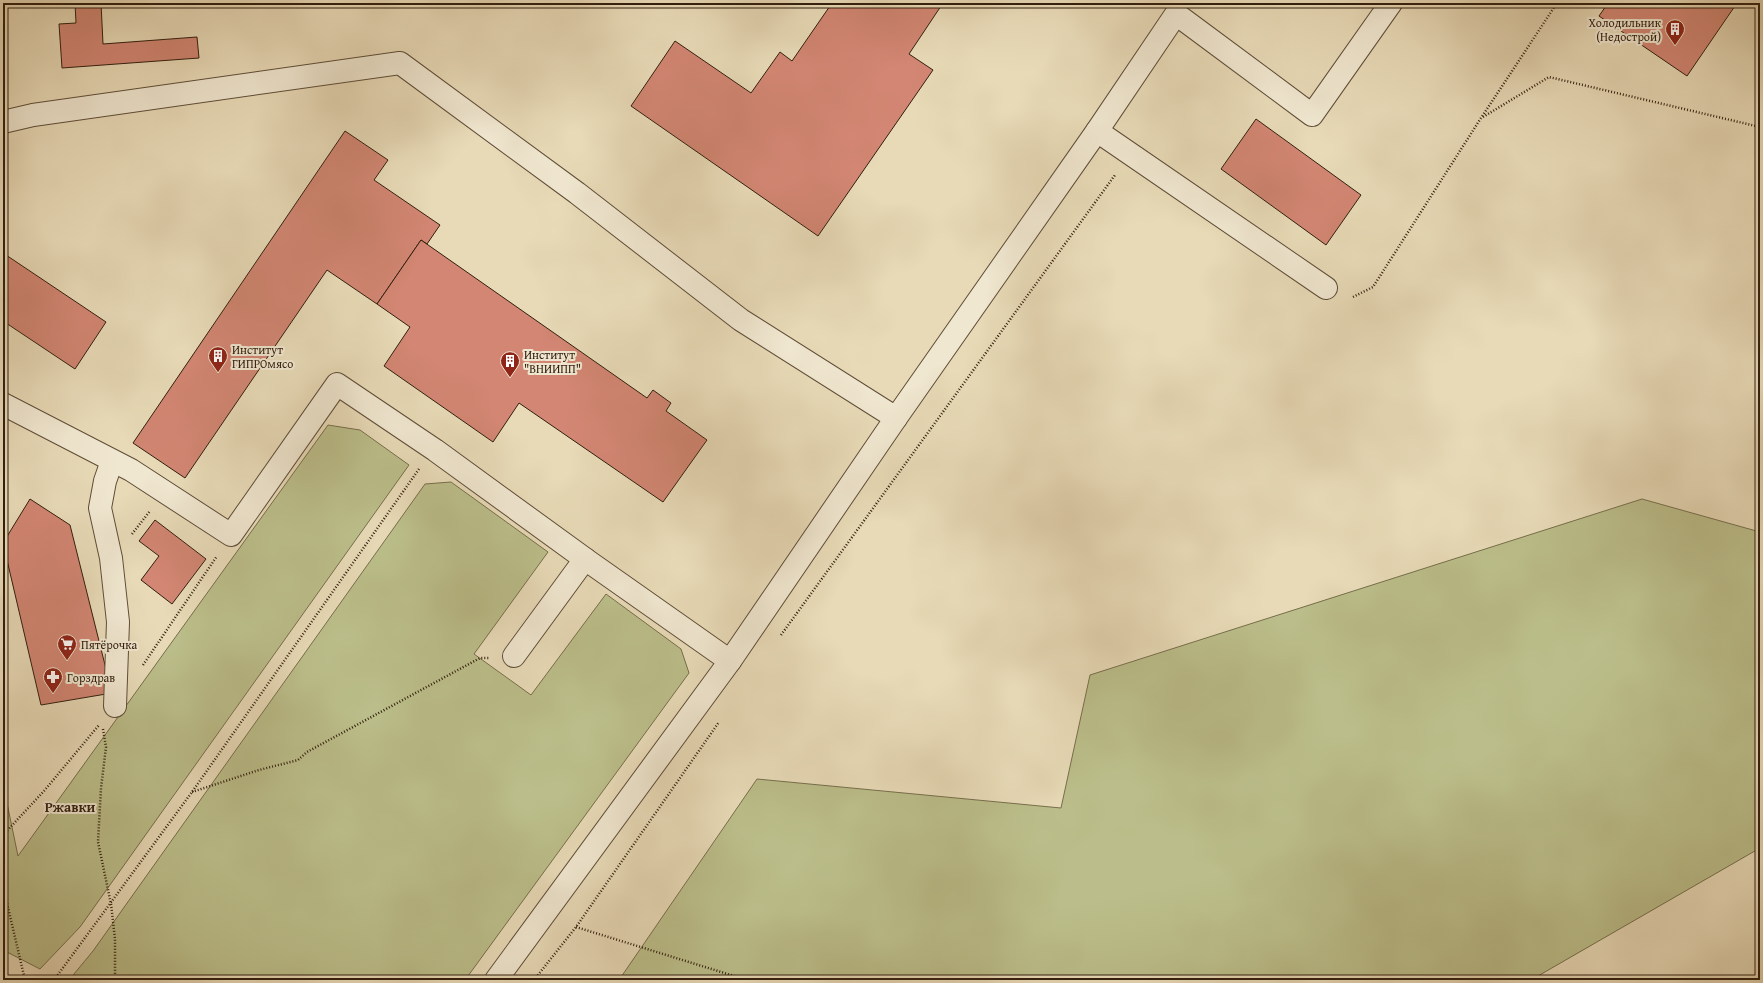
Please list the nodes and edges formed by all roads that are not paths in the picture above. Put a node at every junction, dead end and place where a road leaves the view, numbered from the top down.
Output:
1 (1391, 3) edge
2 (1173, 8) edge
3 (3, 122) edge
4 (1096, 131) junction
5 (1326, 288) dead end
6 (3, 404) edge
7 (896, 418) junction
8 (112, 461) junction
9 (585, 559) junction
10 (514, 656) road end
11 (730, 661) junction
12 (115, 706) dead end
13 (496, 980) edge

1 - 2 street
2 - 4 street
3 - 7 street
4 - 5 street
4 - 7 street
6 - 8 street
7 - 11 street
8 - 9 street
8 - 12 street
9 - 10 street
9 - 11 street
11 - 13 street

